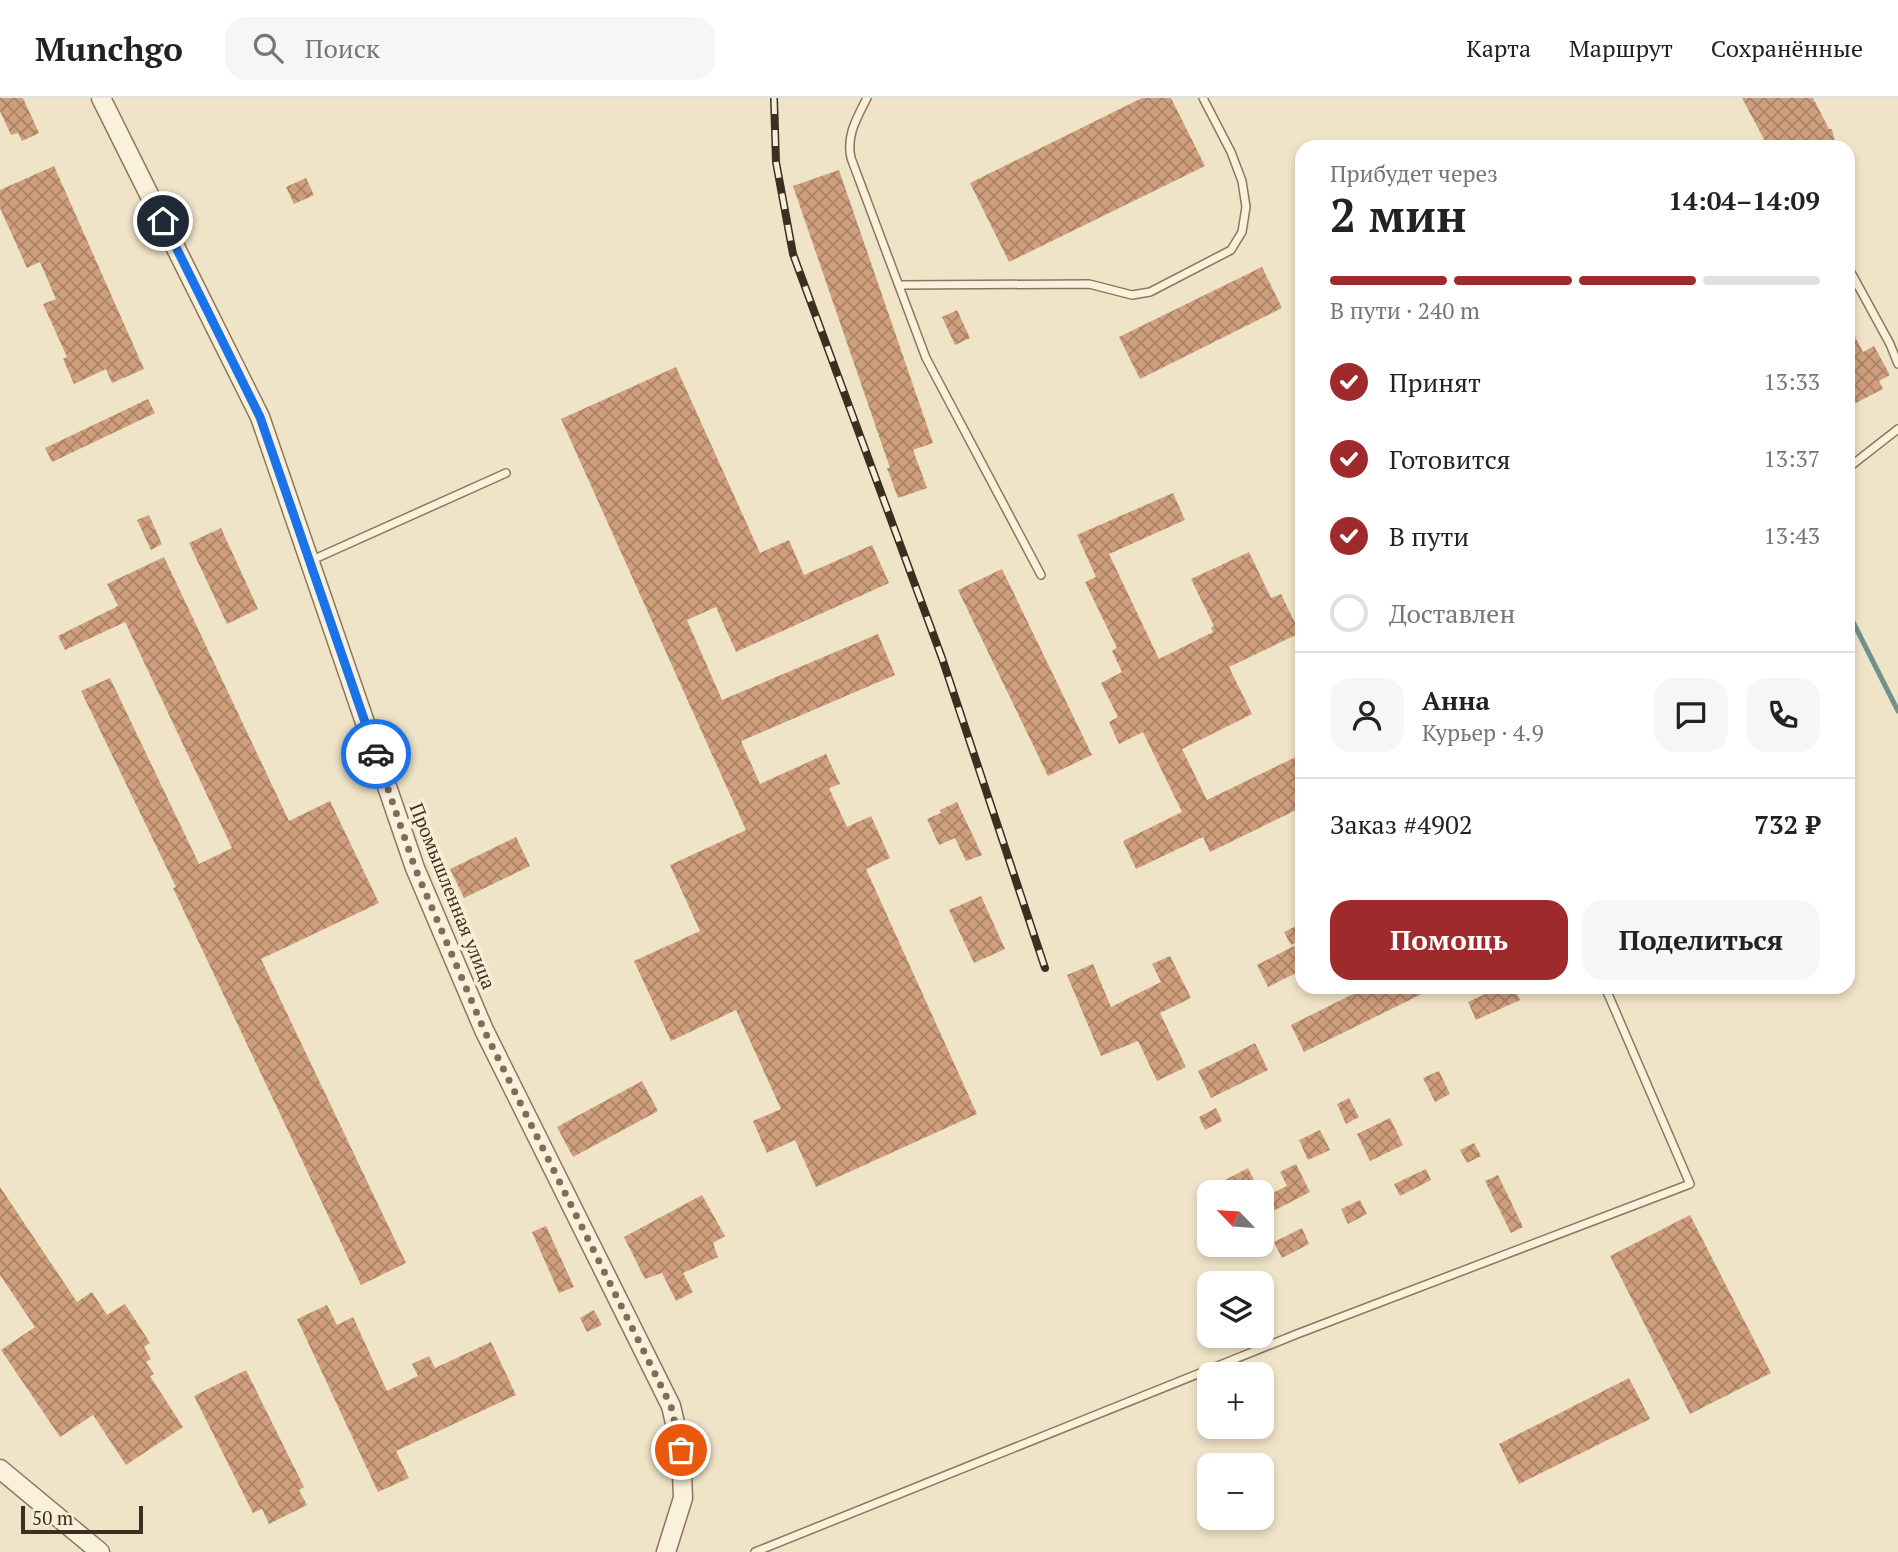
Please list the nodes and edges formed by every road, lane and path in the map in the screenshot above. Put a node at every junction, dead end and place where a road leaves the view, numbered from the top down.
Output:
1 (102, 98) edge
2 (866, 98) edge
3 (1203, 98) edge
4 (1855, 280) edge
5 (899, 285) junction
6 (1898, 364) edge
7 (1898, 429) edge
8 (1855, 463) edge
9 (506, 473) dead end
10 (310, 562) junction
11 (1041, 575) dead end
12 (1608, 994) edge
13 (0, 1469) edge
14 (671, 1551) edge
15 (100, 1552) edge
16 (755, 1552) edge

1 - 10 street, Промышленная улица
2 - 5 lane
3 - 5 lane
4 - 6 lane
5 - 11 lane
7 - 8 lane
9 - 10 lane
10 - 14 street, Промышленная улица
12 - 16 lane
13 - 15 street

